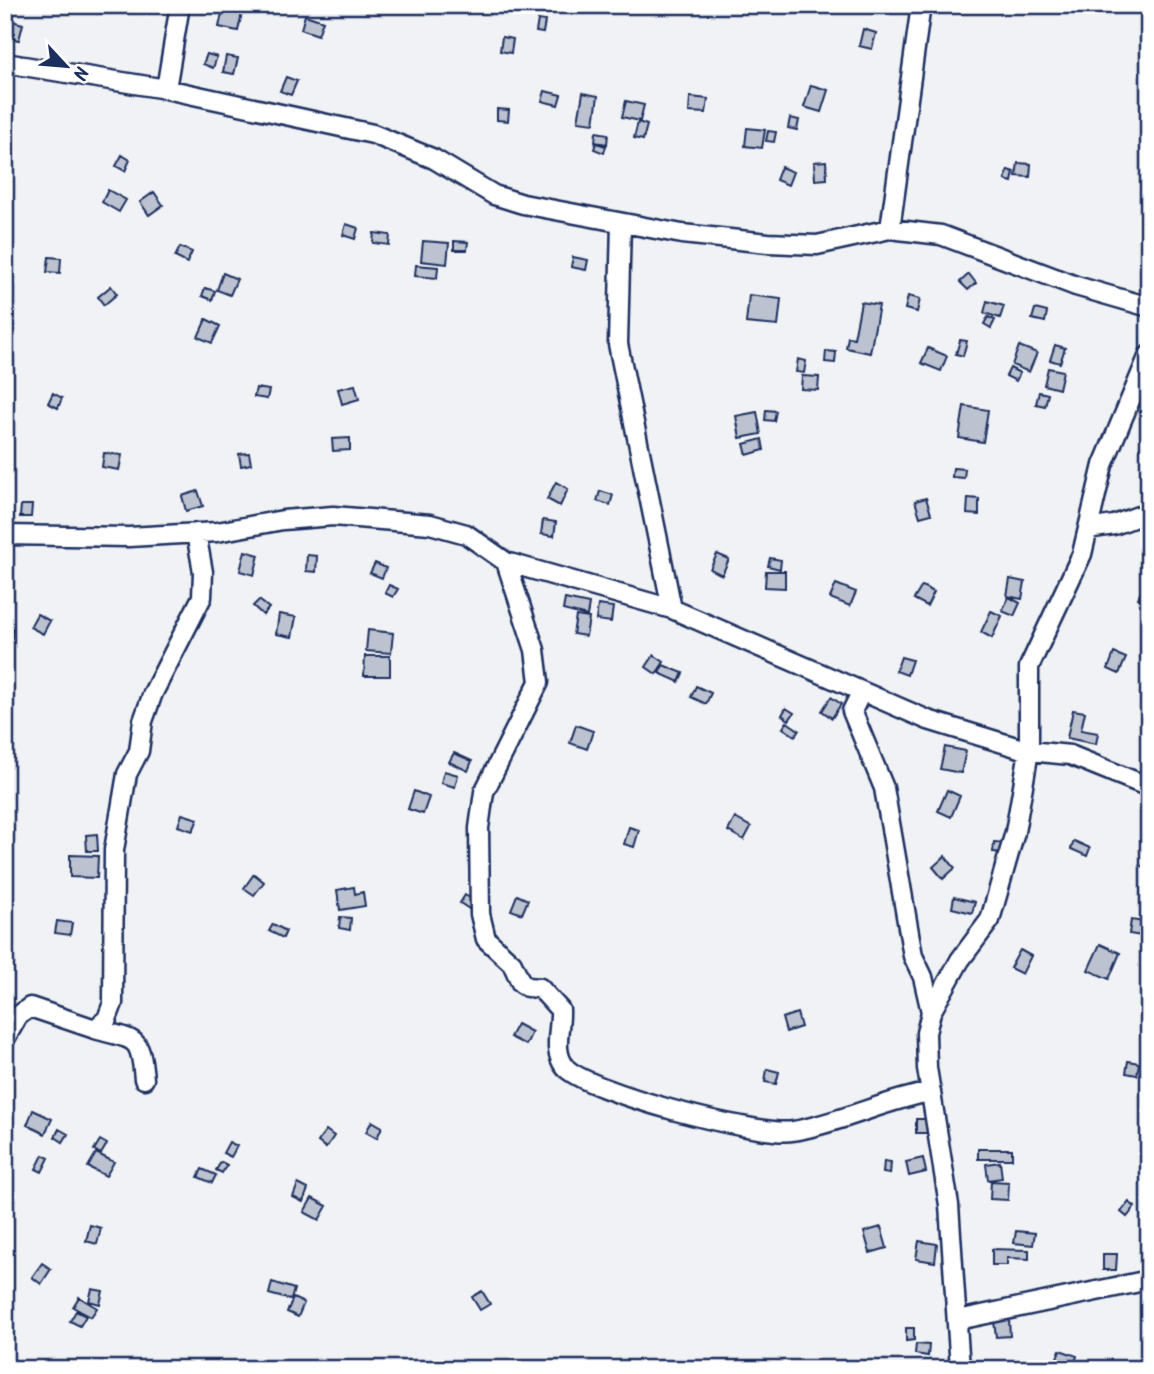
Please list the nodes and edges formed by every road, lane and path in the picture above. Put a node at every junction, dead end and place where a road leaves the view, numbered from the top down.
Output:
1 (180, 5) edge
2 (921, 5) edge
3 (5, 63) edge
4 (166, 89) junction
5 (621, 223) junction
6 (890, 229) junction
7 (1149, 307) edge
8 (1149, 355) edge
9 (1149, 512) edge
10 (1088, 529) junction
11 (196, 533) junction
12 (5, 535) edge
13 (506, 562) junction
14 (672, 609) junction
15 (861, 693) junction
16 (1029, 751) junction
17 (1149, 787) edge
18 (931, 1012) junction
19 (95, 1029) junction
20 (5, 1039) edge
21 (144, 1079) dead end
22 (931, 1092) junction
23 (1149, 1280) edge
24 (958, 1320) junction
25 (960, 1369) edge

1 - 4 street
2 - 6 street
3 - 4 street
4 - 5 street
5 - 6 street
5 - 14 street
6 - 7 street
8 - 10 street
9 - 10 street
10 - 16 street
11 - 12 street
11 - 13 street
11 - 19 street
13 - 14 street
13 - 22 street
14 - 15 street
15 - 16 street
15 - 18 street
16 - 17 street
16 - 18 street
18 - 22 street
19 - 20 street
19 - 21 street
22 - 24 street
23 - 24 street
24 - 25 street

